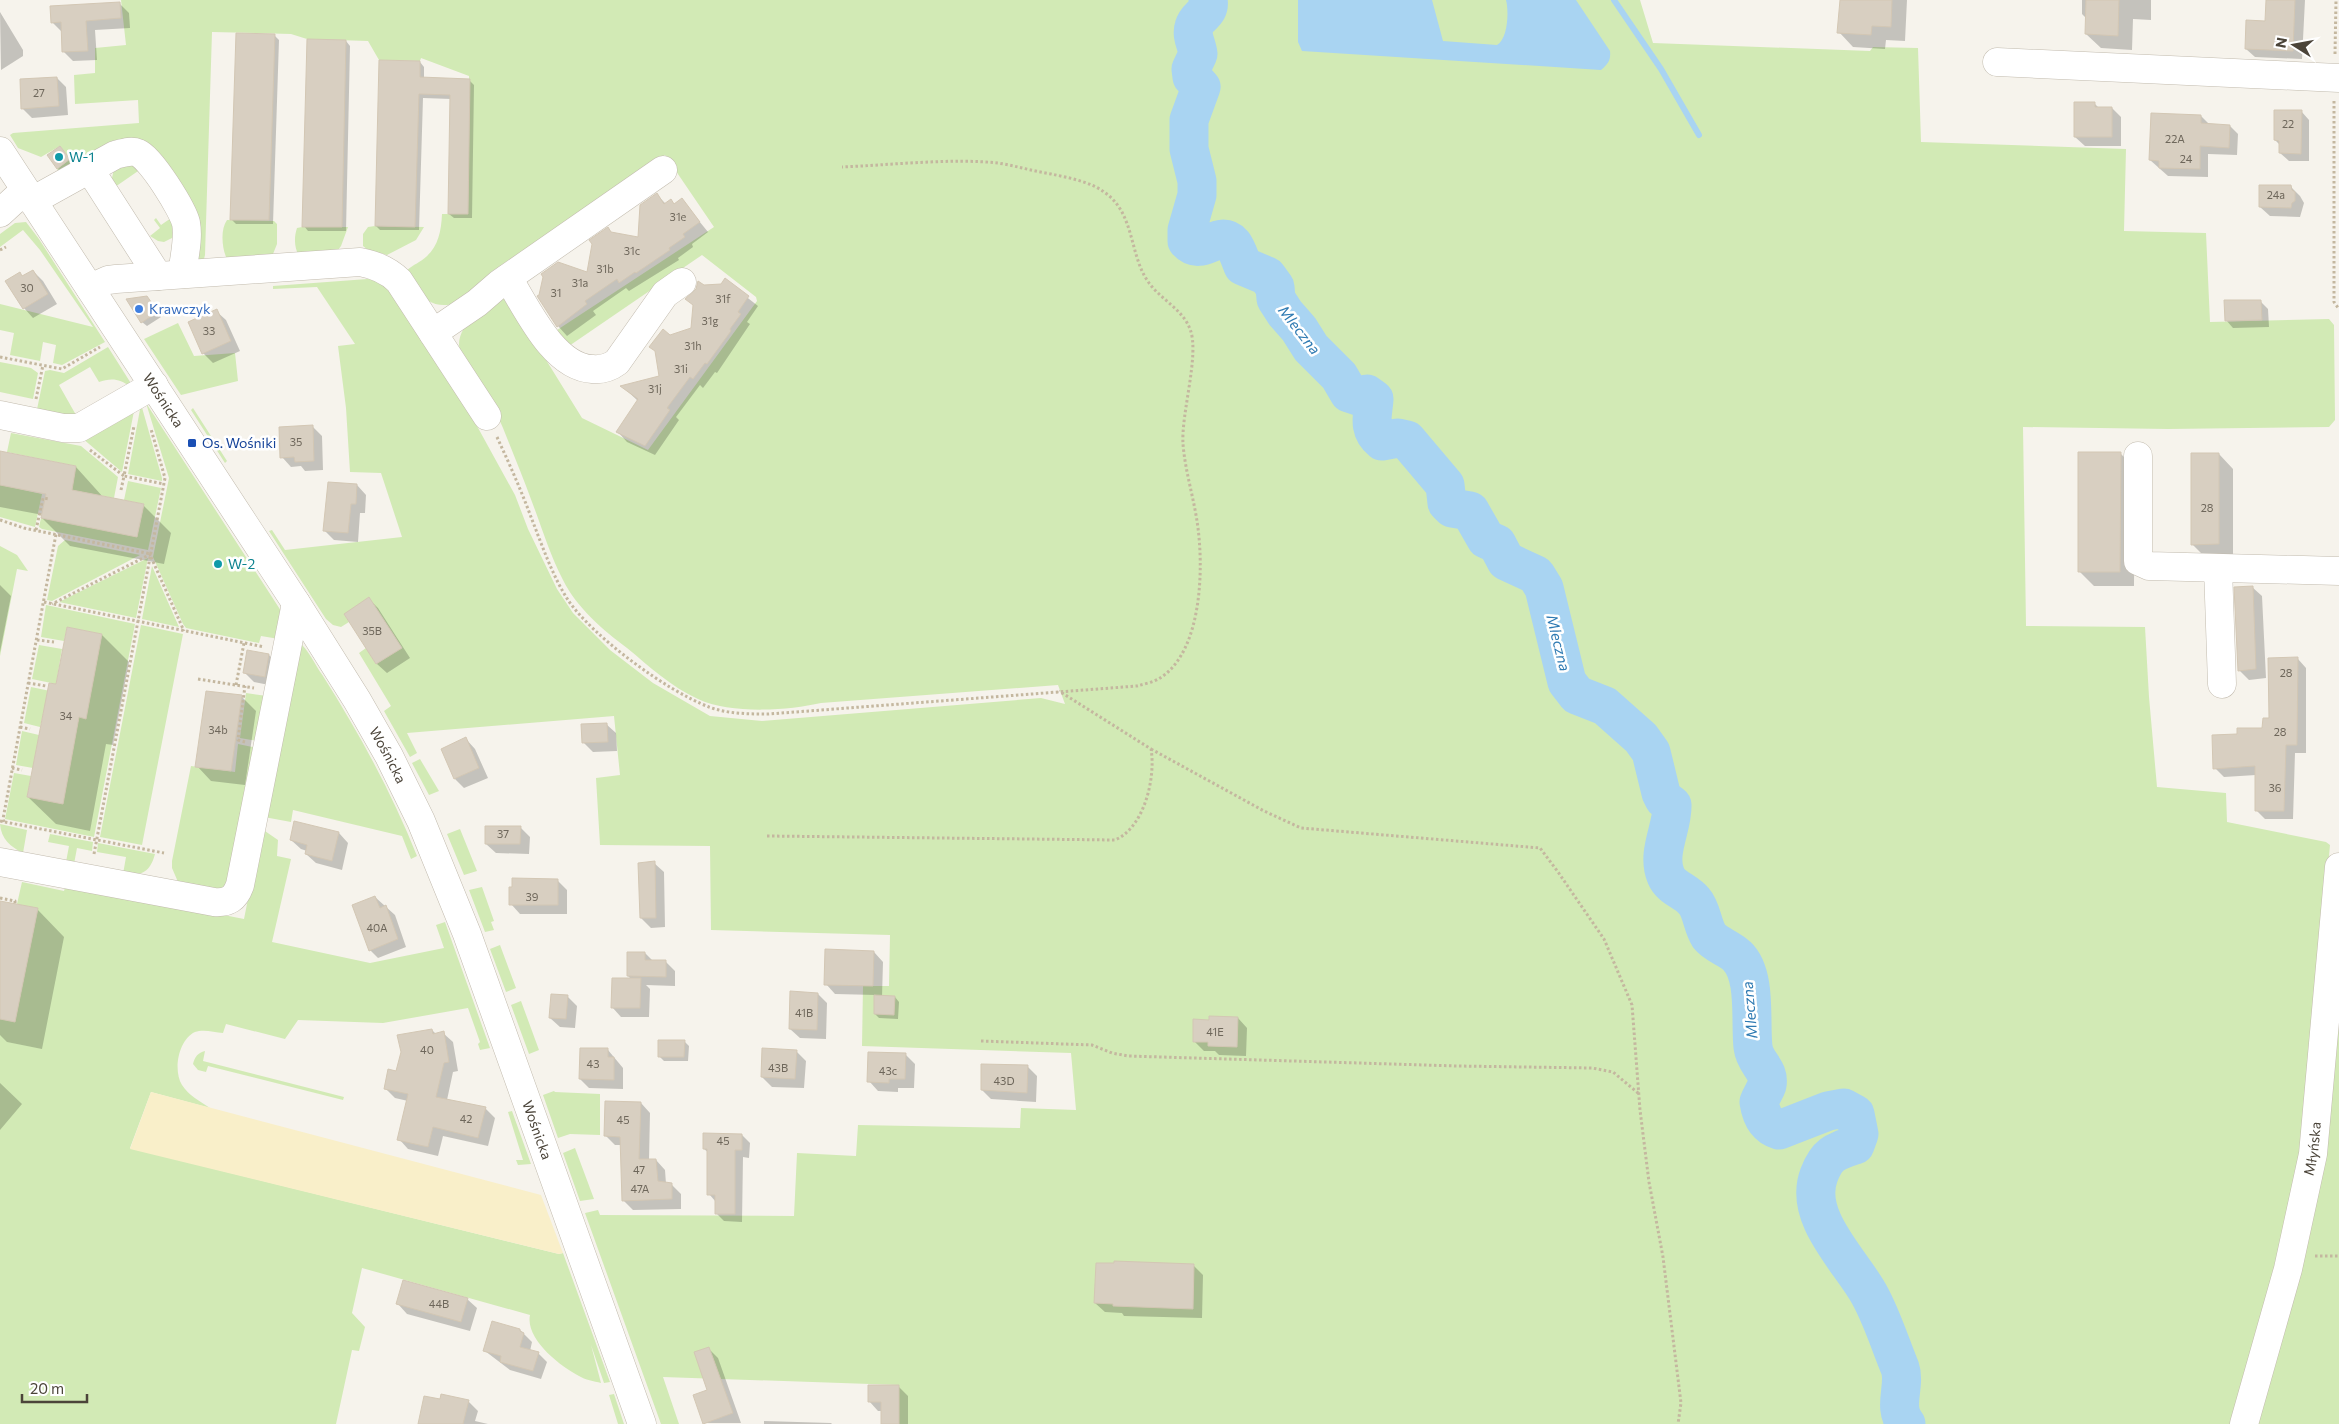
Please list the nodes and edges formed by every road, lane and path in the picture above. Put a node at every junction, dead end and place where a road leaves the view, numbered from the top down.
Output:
1 (2336, 0) edge
2 (1997, 62) dead end
3 (2336, 78) edge
4 (0, 151) edge
5 (842, 167) dead end
6 (90, 170) junction
7 (663, 170) dead end
8 (29, 195) junction
9 (0, 213) edge
10 (6, 247) dead end
11 (0, 250) edge
12 (170, 275) junction
13 (508, 278) junction
14 (682, 282) dead end
15 (90, 288) junction
16 (2339, 309) edge
17 (433, 333) junction
18 (101, 346) dead end
19 (0, 357) edge
20 (43, 365) junction
21 (154, 385) junction
22 (0, 416) edge
23 (487, 416) joint
24 (32, 422) junction
25 (150, 427) dead end
26 (2138, 456) dead end
27 (164, 484) junction
28 (121, 490) dead end
29 (49, 499) dead end
30 (0, 520) edge
31 (36, 530) junction
32 (56, 534) junction
33 (151, 554) junction
34 (2218, 568) junction
35 (2339, 571) edge
36 (44, 602) junction
37 (296, 603) junction
38 (52, 604) junction
39 (137, 621) junction
40 (184, 630) junction
41 (37, 640) junction
42 (54, 642) dead end
43 (244, 643) junction
44 (287, 651) junction
45 (198, 678) dead end
46 (28, 683) junction
47 (2222, 684) dead end
48 (236, 685) junction
49 (46, 686) dead end
50 (1058, 691) junction
51 (278, 692) junction
52 (20, 727) junction
53 (30, 729) dead end
54 (1152, 749) junction
55 (12, 768) junction
56 (22, 770) dead end
57 (2, 822) edge
58 (768, 836) dead end
59 (96, 840) junction
60 (164, 853) dead end
61 (93, 859) dead end
62 (0, 862) edge
63 (2339, 867) edge
64 (0, 898) edge
65 (14, 904) dead end
66 (981, 1041) dead end
67 (1638, 1094) junction
68 (642, 1424) edge
69 (1678, 1424) edge
70 (2244, 1424) edge

1 - 3 path
2 - 3 street
3 - 16 path
4 - 8 street, Wośnicka
5 - 50 path
6 - 8 street
6 - 12 street
6 - 12 street
7 - 13 street
8 - 9 street
8 - 15 street, Wośnicka
10 - 11 path
12 - 15 street
12 - 17 street
13 - 14 street
13 - 17 street
15 - 21 street, Wośnicka
17 - 23 street
18 - 20 path
19 - 20 path
20 - 24 path
21 - 24 street
21 - 37 street, Wośnicka
22 - 24 street
23 - 50 path
25 - 27 path
26 - 34 street
27 - 28 path
27 - 33 path
29 - 31 path
30 - 31 path
31 - 32 path
32 - 33 path
32 - 36 path
33 - 38 path
33 - 39 path
33 - 40 path
34 - 35 street
34 - 47 street
36 - 38 path
36 - 41 path
37 - 44 street
37 - 68 street, Wośnicka
38 - 39 path
39 - 40 path
39 - 59 path
40 - 43 path
41 - 42 path
41 - 46 path
43 - 44 path
43 - 48 path
44 - 51 street
45 - 48 path
46 - 49 path
46 - 52 path
48 - 51 path
50 - 54 path
51 - 62 street
52 - 53 path
52 - 55 path
54 - 58 path
54 - 67 path
55 - 56 path
55 - 57 path
57 - 59 path
59 - 60 path
59 - 61 path
63 - 70 street, Młyńska
64 - 65 path
66 - 67 path
67 - 69 path

